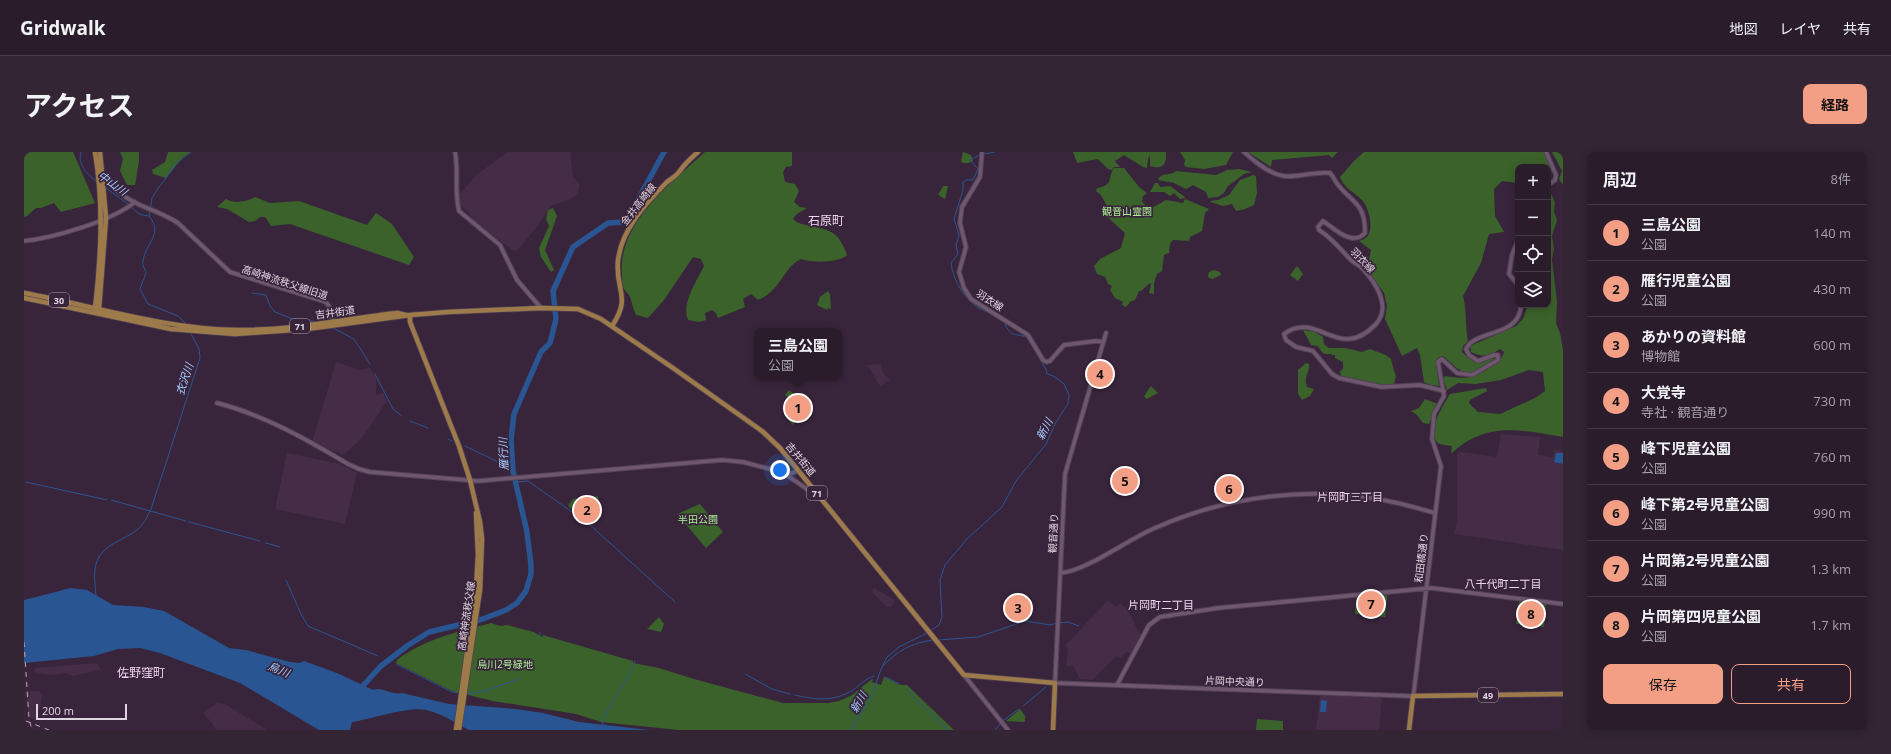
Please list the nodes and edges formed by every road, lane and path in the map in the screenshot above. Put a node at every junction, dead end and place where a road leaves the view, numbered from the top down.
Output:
1 (95, 152) edge
2 (100, 152) edge
3 (455, 152) edge
4 (698, 152) edge
5 (982, 152) edge
6 (1244, 152) edge
7 (1546, 152) edge
8 (102, 182) junction
9 (1551, 183) edge
10 (132, 205) junction
11 (106, 218) junction
12 (101, 220) junction
13 (24, 240) edge
14 (1515, 247) edge
15 (1515, 281) edge
16 (24, 293) edge
17 (24, 298) edge
18 (541, 308) junction
19 (1521, 308) edge
20 (97, 311) junction
21 (410, 315) junction
22 (333, 323) junction
23 (612, 326) junction
24 (1106, 333) dead end
25 (1103, 342) junction
26 (1444, 391) junction
27 (217, 403) dead end
28 (798, 471) junction
29 (783, 473) junction
30 (470, 480) junction
31 (822, 499) junction
32 (1435, 513) junction
33 (1060, 573) junction
34 (1426, 588) junction
35 (1563, 604) edge
36 (476, 608) junction
37 (964, 675) junction
38 (1055, 683) junction
39 (1117, 684) junction
40 (1563, 694) edge
41 (1413, 696) junction
42 (457, 729) edge
43 (1008, 730) edge
44 (1053, 730) edge
45 (1409, 730) edge

1 - 8 main road
2 - 8 main road
3 - 18 street
4 - 23 main road, 金井高崎線
5 - 25 street, 羽衣線
6 - 26 street, 羽衣線
7 - 9 street
8 - 10 street, 高崎神流秩父線旧道
8 - 11 main road
8 - 12 main road
10 - 11 street
10 - 22 street, 高崎神流秩父線旧道
11 - 12 street
11 - 20 main road
12 - 13 street
12 - 20 main road
14 - 15 street
16 - 20 main road, 30
17 - 20 main road, 30
18 - 21 main road, 吉井街道 / 71
18 - 23 main road, 吉井街道 / 71
19 - 26 street
20 - 22 main road, 吉井街道 / 71
20 - 22 main road, 吉井街道 / 71
21 - 22 main road, 吉井街道 / 71
21 - 30 main road, 高崎神流秩父線
23 - 28 main road, 吉井街道 / 71
24 - 25 street, 観音通り
25 - 33 street, 観音通り
26 - 32 street, 和田橋通り
27 - 30 street
28 - 29 street
28 - 31 main road, 吉井街道 / 71
29 - 30 street
29 - 31 street
30 - 36 main road, 高崎神流秩父線
31 - 37 main road, 吉井街道 / 71
32 - 33 street
32 - 34 street, 和田橋通り
33 - 38 street, 観音通り
34 - 35 street
34 - 39 street
34 - 41 street, 和田橋通り
36 - 42 main road, 高崎神流秩父線
36 - 42 main road, 高崎神流秩父線
37 - 38 main road
37 - 43 street
38 - 39 street, 片岡中央通り
38 - 44 main road, 観音通り
39 - 41 street, 片岡中央通り
40 - 41 main road, 49
41 - 45 main road, 和田橋通り

